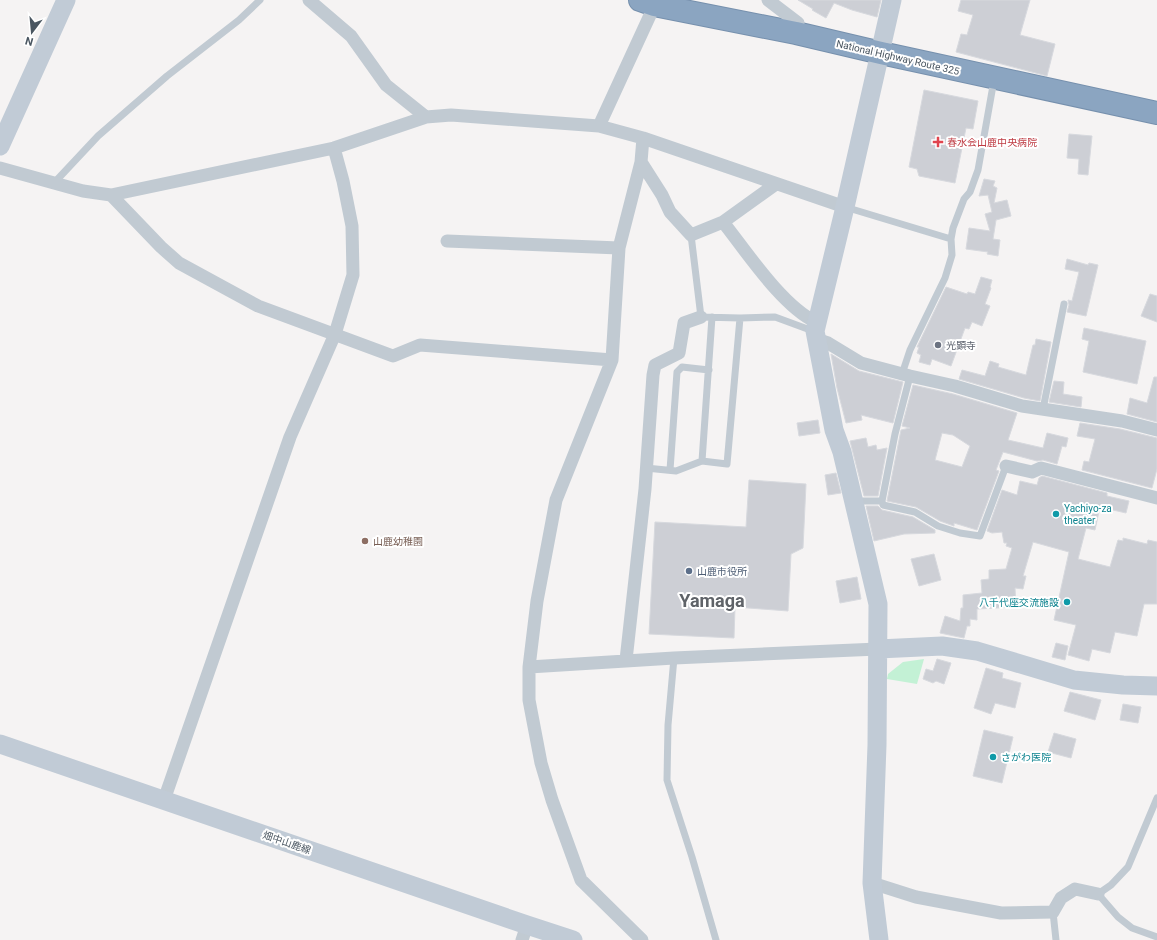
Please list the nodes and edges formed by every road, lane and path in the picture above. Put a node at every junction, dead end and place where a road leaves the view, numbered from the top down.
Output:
1 (66, 0) edge
2 (260, 0) edge
3 (309, 0) edge
4 (768, 0) edge
5 (892, 0) edge
6 (650, 2) edge
7 (796, 33) junction
8 (880, 53) junction
9 (994, 78) junction
10 (1157, 113) edge
11 (426, 117) junction
12 (599, 126) junction
13 (643, 138) junction
14 (0, 146) edge
15 (334, 148) junction
16 (641, 162) junction
17 (0, 168) edge
18 (54, 183) junction
19 (776, 184) junction
20 (111, 195) junction
21 (845, 207) junction
22 (723, 222) junction
23 (691, 235) junction
24 (951, 240) junction
25 (447, 241) dead end
26 (619, 248) junction
27 (1064, 304) dead end
28 (707, 317) junction
29 (740, 318) junction
30 (816, 331) junction
31 (335, 334) junction
32 (612, 360) junction
33 (709, 370) junction
34 (906, 375) junction
35 (1043, 409) junction
36 (1157, 430) edge
37 (702, 461) junction
38 (1006, 466) joint
39 (646, 468) junction
40 (670, 470) junction
41 (1157, 498) edge
42 (882, 501) junction
43 (854, 502) junction
44 (878, 649) junction
45 (674, 658) junction
46 (626, 660) junction
47 (529, 667) junction
48 (1157, 686) edge
49 (0, 744) edge
50 (1157, 798) edge
51 (164, 800) junction
52 (872, 883) junction
53 (1098, 894) junction
54 (1054, 912) junction
55 (524, 933) edge
56 (1157, 937) edge
57 (573, 940) edge
58 (642, 940) edge
59 (716, 940) edge
60 (879, 940) edge
61 (1056, 940) edge

1 - 14 street
2 - 18 lane
3 - 11 street
4 - 7 street
5 - 8 street
6 - 7 highway, National Highway Route 325
6 - 12 street
7 - 8 highway, National Highway Route 325
8 - 9 highway, National Highway Route 325
8 - 21 street
9 - 10 highway, National Highway Route 325
9 - 24 lane
11 - 12 street
11 - 15 street
12 - 13 street
13 - 16 street
13 - 19 street
15 - 20 street
15 - 31 street
16 - 23 street
16 - 26 street
17 - 18 street
18 - 20 street
19 - 21 street
19 - 22 street
20 - 31 street
21 - 24 lane
21 - 30 street
22 - 23 street
22 - 30 street
23 - 28 lane
24 - 34 lane
25 - 26 street
26 - 32 street
27 - 35 lane
28 - 29 lane
28 - 33 lane
28 - 39 street
29 - 30 lane
29 - 37 lane
30 - 34 street
30 - 43 street
31 - 32 street
31 - 51 street
32 - 47 street
33 - 37 lane
33 - 40 lane
34 - 35 street
34 - 42 lane
35 - 36 street
37 - 40 lane
38 - 41 street
38 - 42 lane
39 - 40 lane
39 - 46 street
42 - 43 lane
43 - 44 street
44 - 45 street
44 - 48 street
44 - 52 street
45 - 46 street
45 - 59 lane
46 - 47 street
47 - 58 street
49 - 51 street, 畑中山鹿線
50 - 53 lane
51 - 55 street, 畑中山鹿線
52 - 54 street
52 - 60 street
53 - 54 street
53 - 56 lane
54 - 61 lane
55 - 57 street, 畑中山鹿線

